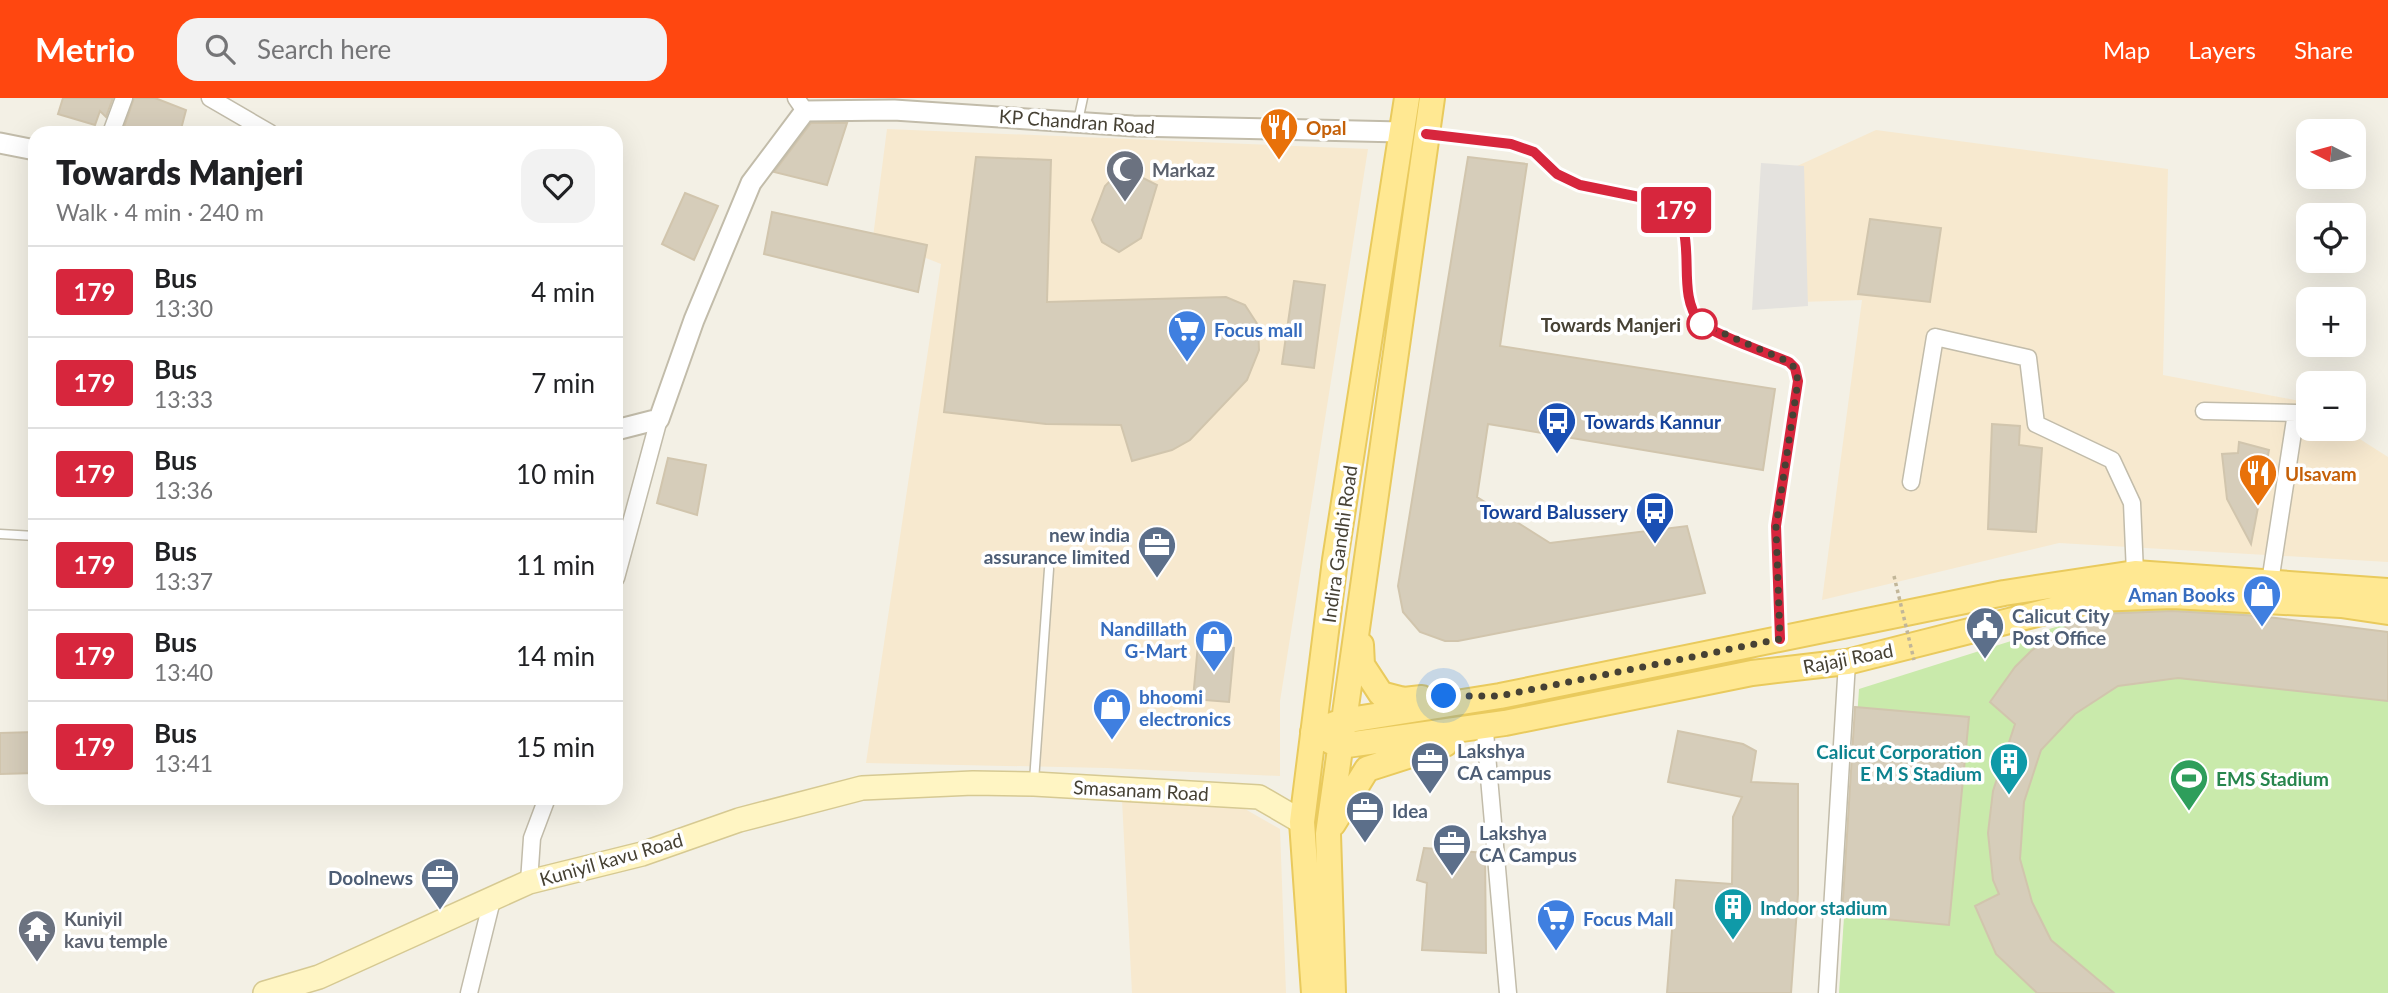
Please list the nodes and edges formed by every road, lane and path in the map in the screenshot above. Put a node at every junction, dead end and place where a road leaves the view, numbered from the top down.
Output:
1 (124, 98) edge
2 (210, 98) edge
3 (1083, 98) edge
4 (1407, 98) edge
5 (1432, 98) edge
6 (801, 104) edge
7 (895, 104) edge
8 (1078, 121) junction
9 (114, 126) edge
10 (258, 126) edge
11 (1401, 132) junction
12 (1426, 134) junction
13 (0, 143) edge
14 (28, 149) edge
15 (2204, 411) dead end
16 (659, 419) junction
17 (623, 428) edge
18 (1911, 482) dead end
19 (0, 534) edge
20 (28, 536) edge
21 (623, 552) edge
22 (1049, 569) dead end
23 (2135, 573) junction
24 (1894, 576) dead end
25 (2270, 582) junction
26 (2388, 592) edge
27 (1360, 609) junction
28 (2388, 612) edge
29 (1780, 639) junction
30 (1914, 660) dead end
31 (1847, 662) junction
32 (1500, 696) junction
33 (1343, 721) junction
34 (1495, 727) junction
35 (1313, 732) junction
36 (1340, 746) junction
37 (973, 783) joint
38 (1034, 784) junction
39 (544, 805) edge
40 (1302, 822) junction
41 (1328, 834) junction
42 (529, 882) junction
43 (493, 897) junction
44 (265, 993) edge
45 (469, 993) edge
46 (1314, 993) edge
47 (1333, 993) edge
48 (1508, 993) edge
49 (1827, 993) edge

1 - 9 street
2 - 10 street
3 - 8 lane
4 - 11 main road, Indira Gandhi Road
5 - 12 main road, Indira Gandhi Road
6 - 7 street, KP Chandran Road
6 - 16 street, KP Chandran Road
7 - 8 street, KP Chandran Road
8 - 11 street, KP Chandran Road
11 - 35 main road, Indira Gandhi Road
12 - 27 main road, Indira Gandhi Road
12 - 29 lane
13 - 14 street
15 - 25 street
16 - 17 street
16 - 21 street
18 - 23 street
19 - 20 lane
22 - 38 lane
23 - 25 main road
23 - 29 main road
24 - 30 path, bridge
25 - 26 main road
27 - 32 main road
27 - 33 main road, Indira Gandhi Road
28 - 31 main road, Rajaji Road
29 - 32 main road
31 - 34 main road, Rajaji Road
31 - 49 street
32 - 33 main road
33 - 35 main road
33 - 36 main road, Indira Gandhi Road
34 - 36 main road, Rajaji Road
34 - 41 main road
34 - 48 street
35 - 36 main road
35 - 40 main road, Indira Gandhi Road
36 - 41 main road, Indira Gandhi Road
37 - 38 main road, Smasanam Road
37 - 42 main road, Kuniyil kavu Road
38 - 40 main road, Smasanam Road
39 - 42 street
40 - 46 main road, Indira Gandhi Road
41 - 47 main road, Indira Gandhi Road
42 - 43 main road, Kuniyil kavu Road
43 - 44 main road, Kuniyil kavu Road
43 - 45 street

